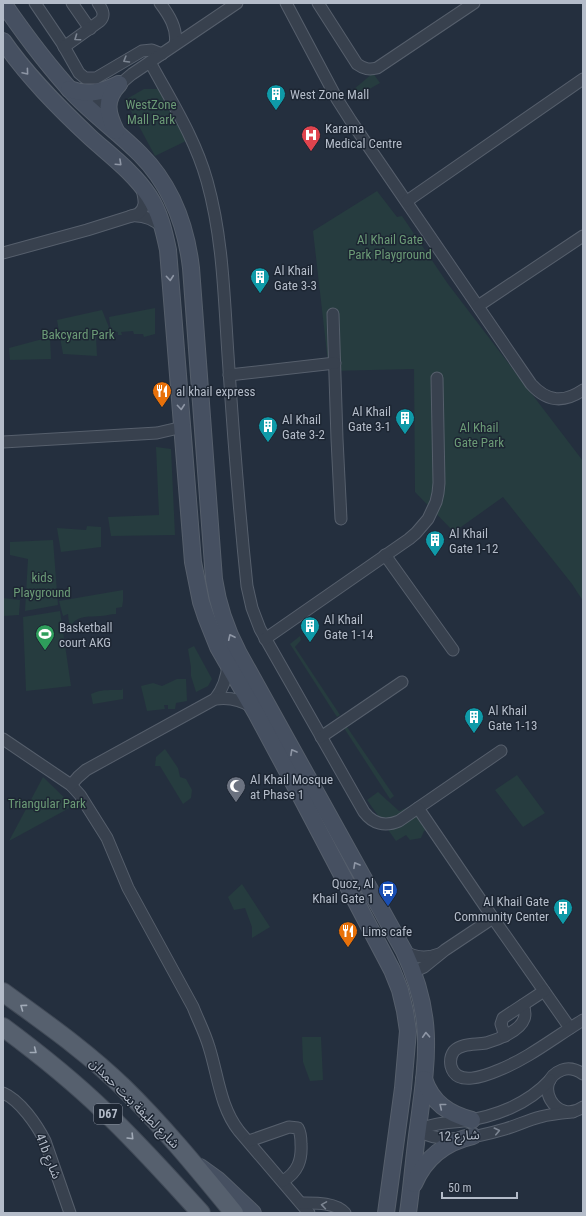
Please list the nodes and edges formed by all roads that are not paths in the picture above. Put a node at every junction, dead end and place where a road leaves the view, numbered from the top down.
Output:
1 (3, 3) edge
2 (35, 3) edge
3 (72, 3) edge
4 (98, 3) edge
5 (160, 3) edge
6 (237, 3) edge
7 (286, 3) edge
8 (318, 3) edge
9 (474, 3) edge
10 (90, 29) junction
11 (3, 41) edge
12 (175, 44) junction
13 (64, 47) junction
14 (162, 54) junction
15 (150, 62) junction
16 (583, 79) edge
17 (119, 84) junction
18 (69, 88) junction
19 (61, 108) junction
20 (89, 109) junction
21 (118, 134) junction
22 (140, 185) junction
23 (407, 202) junction
24 (130, 216) junction
25 (164, 230) junction
26 (583, 236) edge
27 (3, 253) edge
28 (478, 306) junction
29 (333, 314) dead end
30 (335, 363) junction
31 (229, 375) junction
32 (437, 378) dead end
33 (583, 390) edge
34 (183, 427) junction
35 (157, 433) junction
36 (3, 442) edge
37 (183, 445) junction
38 (206, 479) junction
39 (342, 519) dead end
40 (385, 555) junction
41 (265, 639) junction
42 (453, 650) dead end
43 (228, 664) junction
44 (402, 682) dead end
45 (215, 699) junction
46 (252, 707) junction
47 (321, 737) junction
48 (3, 739) edge
49 (501, 751) dead end
50 (71, 785) junction
51 (418, 808) junction
52 (493, 918) junction
53 (378, 943) junction
54 (404, 951) junction
55 (439, 954) junction
56 (414, 972) junction
57 (544, 991) junction
58 (3, 992) edge
59 (523, 1004) junction
60 (583, 1020) edge
61 (3, 1027) edge
62 (570, 1028) junction
63 (408, 1031) junction
64 (505, 1036) junction
65 (581, 1070) edge
66 (424, 1079) junction
67 (550, 1080) junction
68 (3, 1093) edge
69 (578, 1110) edge
70 (472, 1120) junction
71 (418, 1131) junction
72 (473, 1136) junction
73 (249, 1141) junction
74 (192, 1162) junction
75 (283, 1181) junction
76 (410, 1196) junction
77 (301, 1203) junction
78 (67, 1212) edge
79 (201, 1213) edge
80 (234, 1213) edge
81 (253, 1213) edge
82 (309, 1213) edge
83 (345, 1213) edge
84 (386, 1213) edge
85 (394, 1213) edge
86 (408, 1213) edge

1 - 18 street
2 - 13 street
3 - 10 street
4 - 10 street
5 - 12 street
6 - 12 street
7 - 23 street
8 - 9 street
10 -> 13 street
11 -> 19 street
12 - 14 street
14 -> 13 street
14 - 15 street
15 - 17 street
15 - 31 street
16 - 23 street
17 - 18 street
17 - 20 street
17 - 21 street
18 - 20 street
19 - 20 street
19 -> 22 street
20 - 21 street
21 - 38 street
22 - 24 street
22 - 25 street
23 - 28 street
24 - 25 street
24 - 27 street
25 -> 34 street
26 - 28 street
28 - 33 street
29 - 30 street
30 - 31 street
30 - 39 street
31 - 41 street
32 - 40 street
34 - 35 street
34 - 37 street
34 - 38 street
35 - 36 street
35 - 37 street
37 - 43 street
54 -> 38 street
40 - 41 street
40 - 42 street
41 - 47 street
43 - 45 street
43 - 46 street
44 - 47 street
45 - 46 street
45 - 50 street
46 - 53 street
47 - 51 street
48 - 50 street
49 - 51 street
50 - 73 street
51 - 52 street
52 - 55 street
52 - 57 street
53 - 56 street
53 - 63 street
54 - 55 street
54 - 56 street
55 - 56 street
66 -> 56 street
57 - 59 street
57 - 62 street
74 -> 58 main road, شارع لطيفة بنت حمدان / D67
59 - 64 street
59 - 64 street
60 - 62 street
61 -> 79 main road, شارع لطيفة بنت حمدان / D67
62 - 64 street
63 - 71 street
63 - 84 street
65 - 67 street, شارع 12
70 -> 66 street
66 - 71 street
67 - 69 street
67 - 70 street, شارع 12
68 - 78 street, 41b شارع
72 -> 69 street, شارع 12
70 - 71 street, شارع 12
71 - 72 street, شارع 12
71 - 76 street
71 - 85 street
72 - 76 street
73 - 75 street
73 - 75 street
74 - 80 main road, شارع لطيفة بنت حمدان / D67
74 - 81 street
75 - 77 street
76 - 86 street
77 - 82 street
83 -> 77 street

